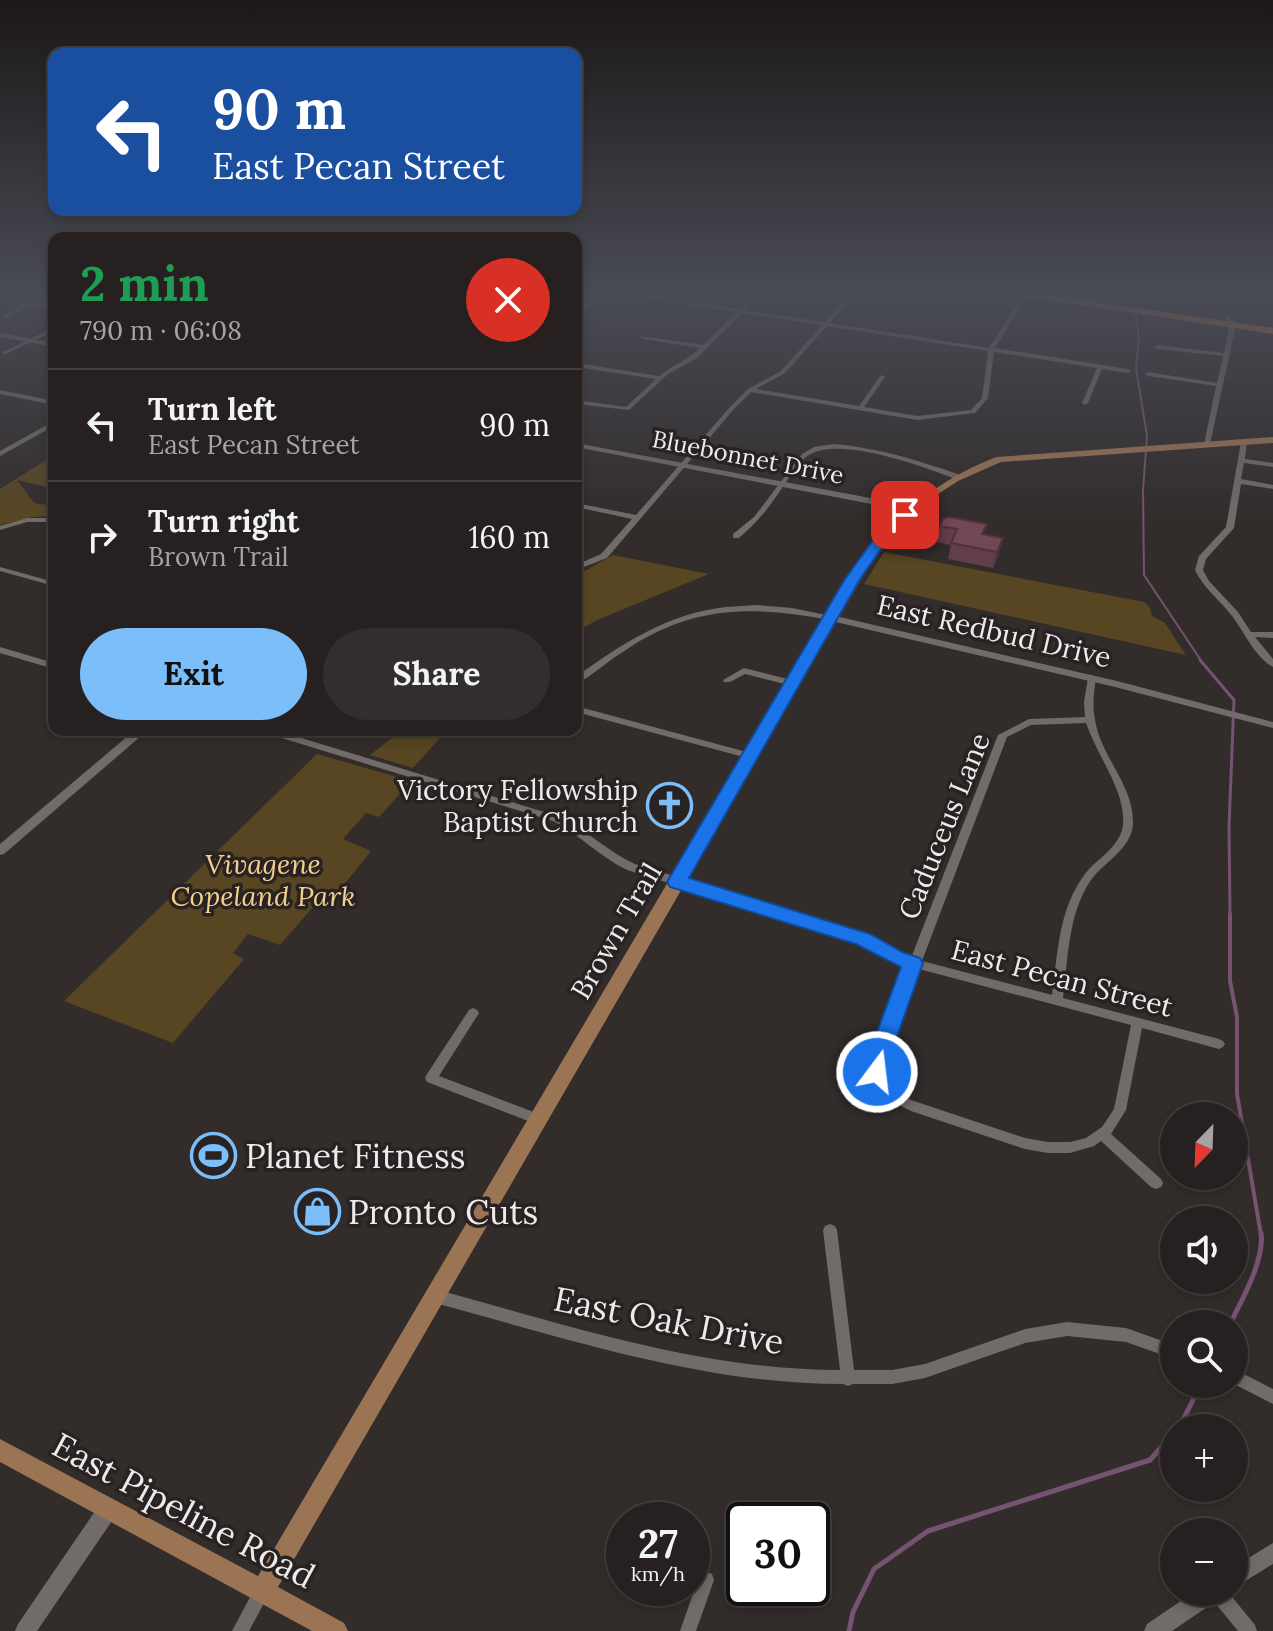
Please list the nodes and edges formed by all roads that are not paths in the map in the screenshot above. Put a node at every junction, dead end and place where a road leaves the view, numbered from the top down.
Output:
1 (609, 370) edge
2 (673, 370) edge
3 (785, 370) edge
4 (988, 370) edge
5 (1099, 370) edge
6 (1122, 370) edge
7 (1223, 370) edge
8 (1128, 371) dead end
9 (1148, 374) dead end
10 (882, 377) dead end
11 (660, 378) junction
12 (1220, 385) junction
13 (750, 390) junction
14 (0, 392) edge
15 (48, 402) edge
16 (582, 403) edge
17 (1085, 403) dead end
18 (860, 409) junction
19 (48, 426) edge
20 (1273, 440) edge
21 (1211, 442) junction
22 (1244, 442) junction
23 (582, 446) edge
24 (0, 454) edge
25 (1241, 461) junction
26 (680, 465) junction
27 (1273, 465) edge
28 (959, 477) junction
29 (1238, 481) junction
30 (783, 484) junction
31 (1273, 487) edge
32 (582, 506) edge
33 (913, 509) junction
34 (636, 517) junction
35 (48, 520) edge
36 (0, 528) edge
37 (736, 536) dead end
38 (582, 565) edge
39 (0, 569) edge
40 (48, 582) edge
41 (831, 618) junction
42 (1248, 634) junction
43 (1273, 635) edge
44 (0, 650) edge
45 (48, 664) edge
46 (1273, 664) edge
47 (756, 665) dead end
48 (744, 671) junction
49 (582, 677) edge
50 (1092, 678) junction
51 (727, 680) dead end
52 (792, 683) junction
53 (582, 711) edge
54 (1088, 720) junction
55 (1273, 725) edge
56 (135, 736) edge
57 (285, 736) edge
58 (751, 756) junction
59 (0, 851) edge
60 (677, 882) junction
61 (913, 963) junction
62 (1057, 1002) junction
63 (473, 1013) dead end
64 (1137, 1022) junction
65 (1219, 1044) dead end
66 (540, 1120) junction
67 (1103, 1135) junction
68 (1156, 1183) dead end
69 (830, 1230) dead end
70 (435, 1296) junction
71 (1160, 1347) edge
72 (848, 1379) junction
73 (1248, 1384) edge
74 (1273, 1397) edge
75 (0, 1450) edge
76 (109, 1508) junction
77 (1273, 1553) edge
78 (1248, 1569) edge
79 (263, 1590) junction
80 (697, 1606) edge
81 (1192, 1606) edge
82 (1227, 1606) edge
83 (25, 1631) edge
84 (240, 1631) edge
85 (336, 1631) edge
86 (688, 1631) edge
87 (1154, 1631) edge
88 (1249, 1631) edge

1 - 11 street
2 - 11 street
3 - 13 street
4 - 18 street
5 - 17 street
6 - 8 street
7 - 12 street
9 - 12 street
10 - 18 street
11 - 16 street
12 - 21 street
13 - 18 street
13 - 26 street
14 - 15 street
19 - 24 street
20 - 22 main road, Brown Trail
21 - 22 main road, Brown Trail
21 - 28 main road, Brown Trail
22 - 25 street
23 - 26 street, Bluebonnet Drive
25 - 27 street
25 - 29 street
26 - 30 street, Bluebonnet Drive
26 - 34 street
28 - 30 street
28 - 33 main road, Brown Trail
29 - 31 street
29 - 42 street
30 - 33 street, Bluebonnet Drive
30 - 37 street
32 - 34 street
33 - 41 main road, Brown Trail
34 - 38 street
35 - 36 street
39 - 40 street
41 - 49 street, East Redbud Drive
41 - 50 street, East Redbud Drive
41 - 52 main road, Brown Trail
42 - 43 street
42 - 46 street
44 - 45 street
47 - 48 street
48 - 51 street
48 - 52 street
50 - 54 street
50 - 55 street, East Redbud Drive
52 - 58 main road, Brown Trail
53 - 58 street
54 - 61 street, Caduceus Lane
54 - 62 street
56 - 59 street
57 - 60 street, East Pecan Street
58 - 60 main road, Brown Trail
60 - 61 street, East Pecan Street
60 - 66 main road, Brown Trail
61 - 62 street, East Pecan Street
61 - 67 street, Caduceus Lane
62 - 64 street, East Pecan Street
63 - 66 street
64 - 65 street, East Pecan Street
64 - 67 street
66 - 70 main road, Brown Trail
67 - 68 street
69 - 72 street
70 - 72 street, East Oak Drive
70 - 79 main road, Brown Trail
71 - 72 street, East Oak Drive
73 - 74 street
75 - 76 main road, East Pipeline Road
76 - 79 main road, East Pipeline Road
76 - 83 street
77 - 78 street
79 - 84 street
79 - 85 main road, East Pipeline Road
80 - 86 street
81 - 87 street
82 - 88 street

